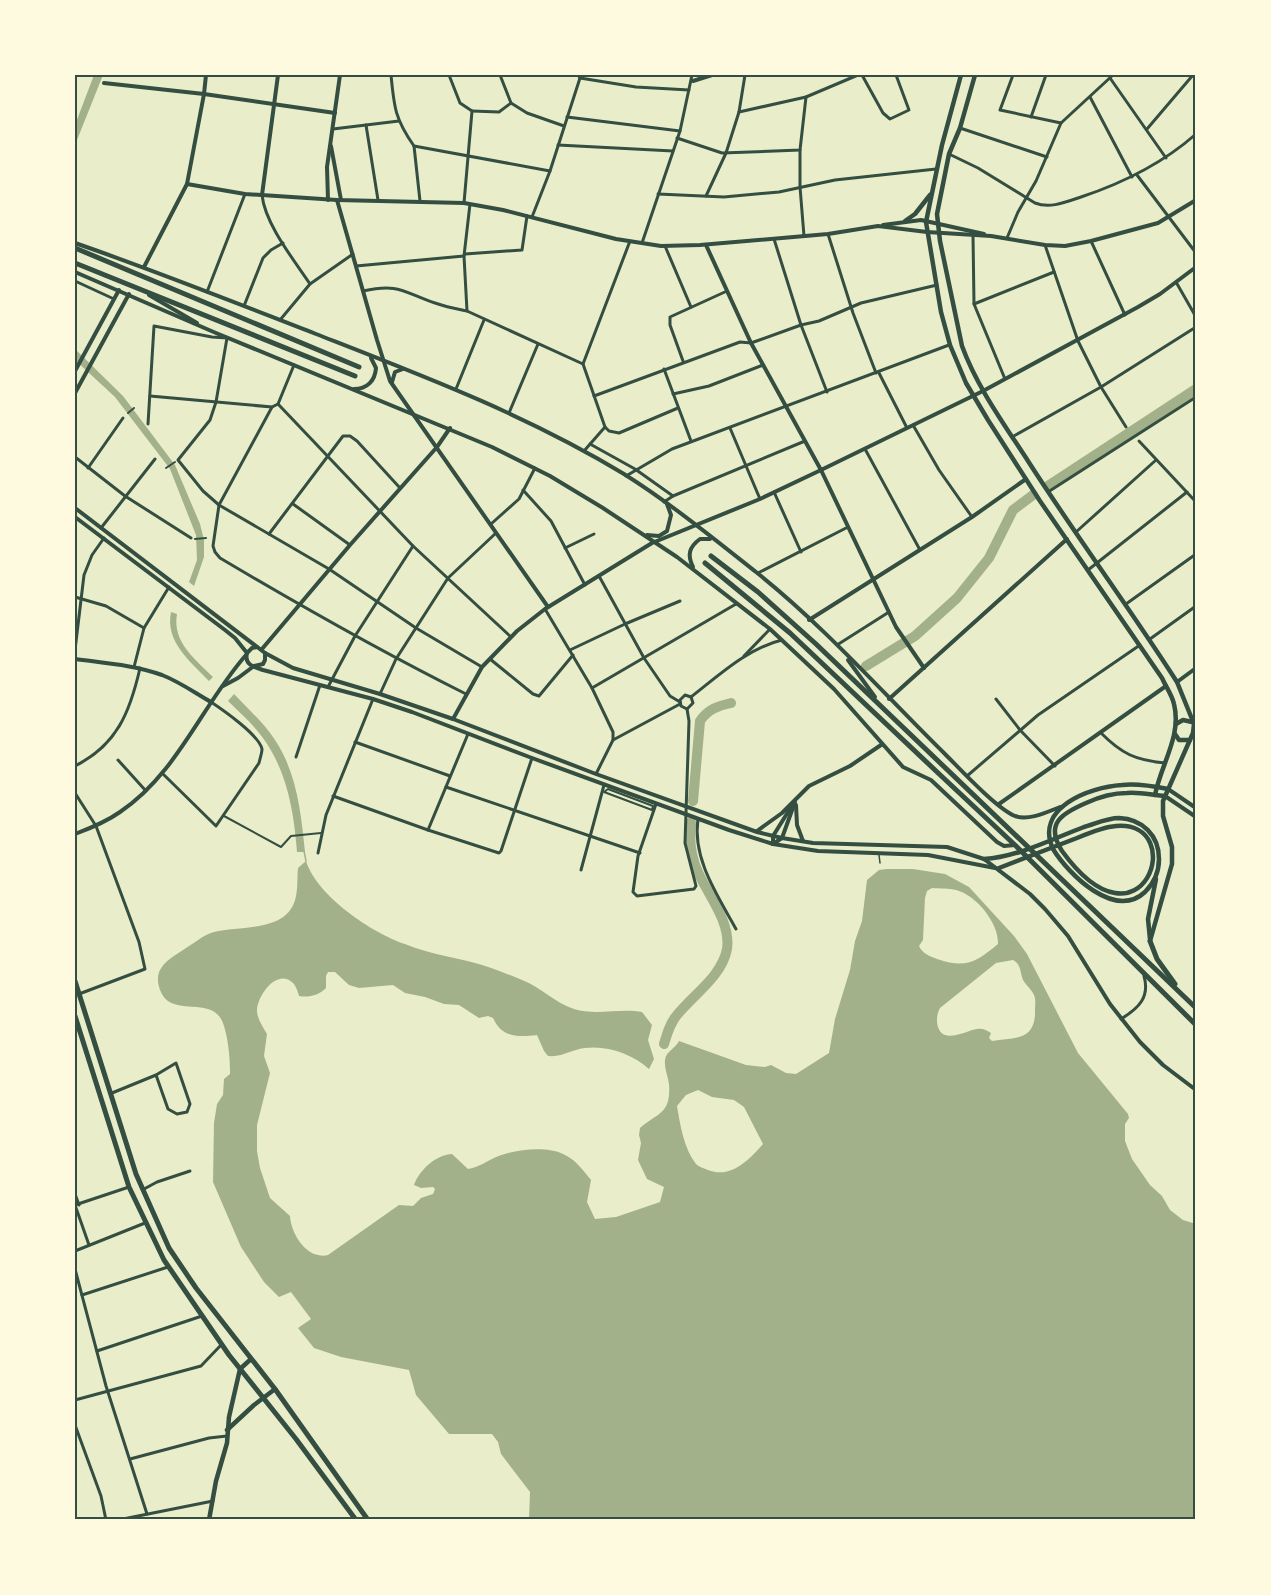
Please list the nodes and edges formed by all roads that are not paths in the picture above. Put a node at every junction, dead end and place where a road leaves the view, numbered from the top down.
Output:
1 (206, 75) edge
2 (278, 75) edge
3 (340, 75) edge
4 (391, 75) edge
5 (449, 75) edge
6 (500, 75) edge
7 (692, 75) edge
8 (712, 75) edge
9 (745, 75) edge
10 (860, 75) edge
11 (896, 75) edge
12 (961, 75) edge
13 (975, 75) edge
14 (1012, 75) edge
15 (1046, 75) edge
16 (1193, 75) edge
17 (579, 76) edge
18 (1112, 76) edge
19 (846, 77) edge
20 (693, 81) junction
21 (104, 83) dead end
22 (689, 90) junction
23 (204, 94) junction
24 (806, 97) junction
25 (1090, 97) junction
26 (511, 103) junction
27 (274, 104) junction
28 (472, 111) junction
29 (739, 112) junction
30 (335, 113) junction
31 (567, 117) junction
32 (1031, 117) junction
33 (399, 121) junction
34 (1062, 123) junction
35 (366, 125) junction
36 (564, 126) junction
37 (960, 128) junction
38 (333, 129) junction
39 (1147, 129) junction
40 (680, 131) junction
41 (1196, 134) edge
42 (677, 138) junction
43 (331, 145) junction
44 (558, 145) junction
45 (414, 146) junction
46 (800, 150) junction
47 (673, 151) junction
48 (726, 153) junction
49 (949, 154) junction
50 (469, 155) junction
51 (1047, 157) junction
52 (1166, 158) junction
53 (936, 169) junction
54 (550, 171) junction
55 (1137, 175) junction
56 (1132, 177) junction
57 (187, 184) junction
58 (800, 187) junction
59 (932, 193) junction
60 (245, 194) junction
61 (658, 194) junction
62 (262, 195) junction
63 (706, 196) junction
64 (1025, 198) junction
65 (328, 200) junction
66 (339, 200) junction
67 (1196, 200) edge
68 (420, 201) junction
69 (378, 202) junction
70 (467, 203) junction
71 (530, 217) junction
72 (1170, 217) junction
73 (905, 221) junction
74 (926, 222) junction
75 (938, 223) junction
76 (878, 226) junction
77 (927, 232) junction
78 (939, 233) junction
79 (828, 234) junction
80 (973, 235) junction
81 (804, 236) junction
82 (991, 236) junction
83 (1007, 238) junction
84 (774, 239) junction
85 (630, 241) junction
86 (1091, 241) junction
87 (75, 243) edge
88 (284, 243) junction
89 (642, 243) junction
90 (706, 244) junction
91 (1045, 245) junction
92 (664, 246) junction
93 (75, 248) edge
94 (1196, 253) edge
95 (352, 254) junction
96 (464, 255) junction
97 (75, 263) edge
98 (356, 266) junction
99 (144, 267) junction
100 (1196, 267) edge
101 (75, 272) edge
102 (1054, 272) junction
103 (75, 281) edge
104 (1176, 282) junction
105 (310, 284) junction
106 (938, 285) junction
107 (132, 286) junction
108 (119, 290) junction
109 (363, 291) junction
110 (727, 291) junction
111 (207, 292) junction
112 (129, 294) junction
113 (114, 299) junction
114 (974, 304) junction
115 (244, 306) junction
116 (851, 307) junction
117 (692, 308) junction
118 (467, 311) junction
119 (1125, 315) junction
120 (1196, 317) edge
121 (280, 320) junction
122 (484, 320) junction
123 (801, 325) junction
124 (1196, 327) edge
125 (216, 333) junction
126 (227, 338) junction
127 (377, 340) junction
128 (1078, 341) junction
129 (751, 343) junction
130 (537, 344) junction
131 (950, 345) junction
132 (86, 351) junction
133 (366, 354) junction
134 (95, 358) junction
135 (383, 361) junction
136 (683, 362) junction
137 (583, 364) junction
138 (294, 365) junction
139 (763, 366) junction
140 (359, 367) dead end
141 (664, 369) junction
142 (406, 370) junction
143 (75, 371) edge
144 (878, 373) junction
145 (75, 376) edge
146 (355, 376) dead end
147 (83, 379) junction
148 (1005, 379) junction
149 (393, 386) junction
150 (1101, 387) junction
151 (351, 388) junction
152 (456, 389) junction
153 (983, 391) junction
154 (827, 392) junction
155 (75, 393) edge
156 (673, 394) junction
157 (973, 395) junction
158 (150, 396) junction
159 (594, 396) junction
160 (1196, 397) edge
161 (216, 402) junction
162 (278, 404) junction
163 (272, 407) junction
164 (134, 408) dead end
165 (678, 408) junction
166 (786, 408) junction
167 (128, 413) dead end
168 (413, 413) junction
169 (509, 413) junction
170 (123, 418) dead end
171 (148, 424) dead end
172 (912, 425) junction
173 (605, 427) junction
174 (1126, 427) dead end
175 (450, 428) junction
176 (730, 428) junction
177 (907, 428) junction
178 (1012, 437) junction
179 (691, 441) junction
180 (805, 441) junction
181 (1138, 441) dead end
182 (590, 444) junction
183 (437, 447) junction
184 (864, 448) junction
185 (584, 451) junction
186 (327, 456) junction
187 (75, 458) edge
188 (155, 459) dead end
189 (1156, 460) junction
190 (175, 462) dead end
191 (747, 465) junction
192 (88, 468) junction
193 (166, 468) dead end
194 (534, 468) junction
195 (635, 469) junction
196 (821, 470) junction
197 (626, 476) junction
198 (1026, 479) junction
199 (400, 488) junction
200 (523, 490) junction
201 (774, 492) junction
202 (1048, 492) junction
203 (1187, 492) junction
204 (125, 496) junction
205 (673, 496) junction
206 (760, 499) junction
207 (1196, 501) edge
208 (292, 503) junction
209 (665, 503) junction
210 (219, 505) junction
211 (75, 508) edge
212 (379, 512) junction
213 (75, 517) edge
214 (972, 517) junction
215 (491, 524) junction
216 (696, 526) junction
217 (848, 527) junction
218 (101, 528) junction
219 (636, 529) junction
220 (1076, 532) junction
221 (496, 533) junction
222 (269, 534) junction
223 (594, 534) dead end
224 (104, 538) junction
225 (206, 538) dead end
226 (193, 539) joint
227 (1067, 539) junction
228 (655, 542) junction
229 (716, 542) junction
230 (350, 544) junction
231 (413, 546) junction
232 (565, 548) junction
233 (921, 550) junction
234 (801, 552) junction
235 (1196, 554) edge
236 (711, 556) dead end
237 (705, 563) dead end
238 (1098, 563) junction
239 (329, 569) junction
240 (694, 570) junction
241 (1089, 570) junction
242 (758, 573) junction
243 (599, 576) junction
244 (448, 578) junction
245 (873, 580) junction
246 (585, 585) junction
247 (169, 587) junction
248 (75, 597) edge
249 (80, 597) junction
250 (680, 601) dead end
251 (378, 602) junction
252 (738, 602) junction
253 (1126, 604) junction
254 (300, 605) junction
255 (1196, 606) edge
256 (547, 608) junction
257 (889, 612) junction
258 (809, 620) junction
259 (625, 624) junction
260 (417, 627) junction
261 (144, 628) junction
262 (770, 629) junction
263 (355, 636) junction
264 (511, 637) junction
265 (1150, 639) junction
266 (782, 640) junction
267 (1140, 645) junction
268 (838, 647) junction
269 (75, 650) edge
270 (261, 650) junction
271 (570, 650) junction
272 (247, 654) junction
273 (573, 655) junction
274 (489, 658) junction
275 (644, 658) junction
276 (75, 659) edge
277 (396, 659) junction
278 (740, 660) junction
279 (254, 666) junction
280 (134, 667) junction
281 (482, 667) junction
282 (141, 668) junction
283 (924, 668) junction
284 (1196, 668) edge
285 (331, 680) junction
286 (1177, 682) junction
287 (320, 685) junction
288 (1166, 686) junction
289 (223, 687) junction
290 (328, 687) junction
291 (592, 688) junction
292 (380, 694) junction
293 (466, 694) junction
294 (691, 697) junction
295 (373, 699) junction
296 (889, 699) junction
297 (996, 699) dead end
298 (211, 702) junction
299 (680, 703) junction
300 (880, 705) junction
301 (687, 709) junction
302 (453, 719) junction
303 (1176, 724) junction
304 (1194, 724) junction
305 (1020, 730) junction
306 (1195, 732) edge
307 (1101, 733) junction
308 (468, 734) junction
309 (1174, 735) junction
310 (613, 740) junction
311 (1190, 740) junction
312 (355, 742) junction
313 (881, 745) junction
314 (296, 757) dead end
315 (532, 758) junction
316 (118, 760) dead end
317 (1165, 763) junction
318 (75, 766) edge
319 (1054, 766) junction
320 (162, 773) junction
321 (596, 774) junction
322 (450, 776) junction
323 (967, 776) junction
324 (604, 784) junction
325 (1157, 787) junction
326 (446, 788) junction
327 (1168, 789) junction
328 (146, 791) junction
329 (604, 792) joint
330 (75, 793) edge
331 (1155, 795) junction
332 (333, 796) junction
333 (1165, 796) junction
334 (796, 798) junction
335 (656, 803) junction
336 (999, 804) junction
337 (686, 807) junction
338 (1060, 807) junction
339 (1196, 808) edge
340 (515, 810) junction
341 (686, 814) junction
342 (224, 816) junction
343 (1196, 818) edge
344 (698, 819) junction
345 (96, 826) junction
346 (428, 830) junction
347 (756, 832) junction
348 (321, 833) junction
349 (75, 834) edge
350 (590, 836) junction
351 (771, 836) junction
352 (782, 838) junction
353 (804, 842) junction
354 (771, 843) junction
355 (1015, 846) junction
356 (318, 853) dead end
357 (640, 853) junction
358 (879, 853) junction
359 (984, 859) junction
360 (880, 863) dead end
361 (1067, 863) junction
362 (997, 868) junction
363 (580, 870) dead end
364 (1156, 875) junction
365 (736, 929) dead end
366 (1150, 941) junction
367 (1144, 974) junction
368 (75, 981) edge
369 (80, 994) junction
370 (1183, 995) junction
371 (1196, 1008) edge
372 (75, 1016) edge
373 (1121, 1019) junction
374 (1196, 1025) edge
375 (156, 1075) junction
376 (1196, 1090) edge
377 (112, 1093) junction
378 (190, 1171) dead end
379 (129, 1187) junction
380 (142, 1190) junction
381 (75, 1194) edge
382 (76, 1205) edge
383 (145, 1224) junction
384 (89, 1245) junction
385 (75, 1251) edge
386 (168, 1267) junction
387 (75, 1269) edge
388 (82, 1295) junction
389 (202, 1316) junction
390 (222, 1345) junction
391 (97, 1351) junction
392 (251, 1359) junction
393 (240, 1369) junction
394 (275, 1389) junction
395 (108, 1390) junction
396 (262, 1398) junction
397 (75, 1400) edge
398 (75, 1425) edge
399 (227, 1430) junction
400 (227, 1436) junction
401 (130, 1459) junction
402 (213, 1501) junction
403 (147, 1514) junction
404 (106, 1520) edge
405 (118, 1520) edge
406 (209, 1520) edge
407 (356, 1520) edge
408 (368, 1520) edge

1 - 23 street
2 - 27 street
3 - 30 street
4 - 33 street
5 - 28 street
6 - 26 street
7 - 20 street
8 - 20 street
9 - 29 street
10 - 11 street
10 - 19 street
12 - 53 main road
13 - 37 main road
14 - 32 street
15 - 32 street
16 - 39 street
17 - 22 street
17 - 31 street
18 - 25 street
18 - 39 street
19 - 24 street
20 - 22 street
21 - 23 street
22 - 40 street
23 - 27 street
23 - 57 street
24 - 29 street
24 - 46 street
25 - 34 street
25 - 56 street
26 - 28 street
26 - 36 street
27 - 30 street
27 - 62 street
28 - 50 street
29 - 48 street
30 - 38 street
31 - 36 street
31 - 40 street
32 - 34 street
33 - 35 street
33 - 45 street
34 - 51 street
35 - 38 street
35 - 69 street
36 - 44 street
37 - 49 main road
37 - 51 street
38 - 43 street
39 - 52 street
40 - 42 street
41 - 52 street
42 - 47 street
42 - 48 street
43 - 65 street
43 - 66 street
44 - 47 street
44 - 54 street
45 - 50 street
45 - 68 street
46 - 48 street
46 - 58 street
47 - 61 street
48 - 63 street
49 - 64 street
49 - 75 main road
50 - 54 street
50 - 70 street
51 - 64 street
52 - 55 street
53 - 58 street
53 - 59 main road
54 - 71 street
55 - 56 street
55 - 72 street
56 - 64 street
57 - 60 street
57 - 99 street
58 - 63 street
58 - 81 street
59 - 73 main road
59 - 74 main road
60 - 62 street
60 - 111 street
61 - 63 street
61 - 89 street
62 - 65 street
62 - 88 street
64 - 83 street
65 - 66 street
66 - 69 street
66 - 95 street
67 - 72 street
68 - 69 street
68 - 70 street
70 - 71 street
70 - 96 street
71 - 85 street
71 - 96 street
72 - 86 street
72 - 94 street
73 - 74 street
73 - 76 street
74 - 75 street
74 - 77 main road
75 - 78 main road
75 - 82 street
76 - 77 street
76 - 79 street
77 - 78 street
77 - 106 main road
78 - 80 street
78 - 153 main road
79 - 81 street
79 - 116 street
80 - 82 street
80 - 114 street
81 - 84 street
82 - 83 street
83 - 91 street
84 - 90 street
84 - 123 street
85 - 89 street
85 - 137 street
86 - 91 street
86 - 119 street
87 - 99 street
88 - 105 street
88 - 115 street
89 - 92 street
90 - 92 street
90 - 110 street
91 - 102 street
92 - 117 street
93 - 140 highway
95 - 98 street
95 - 105 street
96 - 98 street
96 - 118 street
97 - 107 highway
98 - 109 street
99 - 111 street
100 - 104 street
101 - 108 street
102 - 114 street
102 - 128 street
103 - 113 street
104 - 119 street
104 - 120 street
105 - 121 street
106 - 116 street
106 - 131 main road
107 - 125 street
107 - 146 highway
108 - 112 street
108 - 113 street
109 - 118 street
109 - 127 street
110 - 117 street
110 - 129 street
111 - 115 street
112 - 125 street
112 - 134 street
113 - 132 street
114 - 148 street
115 - 121 street
116 - 123 street
116 - 144 street
117 - 136 street
118 - 122 street
119 - 128 street
121 - 133 street
122 - 130 street
122 - 152 street
123 - 129 street
123 - 154 street
124 - 150 street
125 - 126 street
126 - 138 street
126 - 158 street
126 - 161 street
127 - 133 street
127 - 135 street
128 - 148 street
128 - 150 street
129 - 136 street
129 - 139 street
130 - 137 street
130 - 169 street
131 - 144 street
131 - 157 main road
132 - 134 street
132 - 143 street
133 - 135 street
133 - 151 street
134 - 147 street
135 - 142 street
135 - 149 street
136 - 141 street
137 - 159 street
138 - 151 street
138 - 162 street
139 - 156 street
139 - 166 street
141 - 156 street
141 - 159 street
142 - 149 street
142 - 152 street
144 - 154 street
144 - 177 street
145 - 147 street
147 - 155 street
148 - 153 street
149 - 168 street
150 - 174 street
150 - 178 street
151 - 168 street
152 - 169 street
153 - 157 street
153 - 178 main road
154 - 166 street
156 - 165 street
157 - 172 street
157 - 198 main road
158 - 161 street
158 - 171 street
159 - 173 street
160 - 202 street
161 - 163 street
161 - 210 street
162 - 163 street
162 - 186 street
163 - 210 street
164 - 167 street
165 - 173 street
165 - 179 street
166 - 176 street
166 - 180 street
168 - 175 street
168 - 183 street
169 - 185 street
170 - 192 street
172 - 177 street
172 - 214 street
173 - 182 street
175 - 183 street
175 - 194 street
176 - 179 street
176 - 191 street
177 - 184 street
178 - 202 main road
179 - 195 street
180 - 191 street
180 - 196 street
181 - 189 street
182 - 185 street
182 - 195 street
183 - 199 street
183 - 215 street
184 - 196 street
184 - 233 street
185 - 197 street
186 - 199 street
186 - 208 street
186 - 212 street
187 - 192 street
188 - 204 street
189 - 203 street
189 - 220 street
190 - 193 street
191 - 205 street
191 - 206 street
192 - 204 street
194 - 200 street
194 - 219 street
195 - 197 street
195 - 205 street
196 - 201 street
196 - 217 street
197 - 209 street
198 - 214 street
198 - 227 main road
199 - 212 street
200 - 215 street
200 - 232 street
201 - 206 street
201 - 234 street
202 - 220 main road
203 - 207 street
203 - 238 street
204 - 218 street
204 - 226 street
205 - 209 street
206 - 216 street
208 - 222 street
208 - 230 street
209 - 216 street
209 - 219 street
210 - 222 street
210 - 254 street
211 - 218 street
212 - 230 street
212 - 231 street
213 - 224 street
214 - 233 street
215 - 221 street
216 - 228 street
216 - 229 street
217 - 234 street
217 - 245 street
218 - 270 street
219 - 228 street
220 - 238 main road
221 - 244 street
221 - 256 street
222 - 239 street
223 - 232 street
224 - 247 street
224 - 249 street
225 - 226 street
227 - 241 main road
227 - 283 street
228 - 240 street
228 - 243 street
229 - 240 street
229 - 242 street
230 - 239 street
231 - 244 street
231 - 251 street
232 - 246 street
233 - 245 street
234 - 242 street
235 - 253 street
236 - 300 highway
237 - 355 highway
238 - 241 street
238 - 253 main road
239 - 251 street
239 - 254 street
240 - 252 street
241 - 267 main road
242 - 258 street
243 - 246 street
243 - 259 street
244 - 260 street
244 - 264 street
245 - 257 street
245 - 258 street
246 - 256 street
247 - 261 street
247 - 272 street
248 - 249 street
249 - 261 street
249 - 269 street
250 - 259 street
251 - 260 street
251 - 263 street
252 - 262 street
252 - 275 street
253 - 265 main road
254 - 263 street
254 - 270 street
255 - 265 street
256 - 264 street
256 - 271 street
257 - 268 street
257 - 283 street
258 - 268 street
259 - 271 street
259 - 275 street
260 - 277 street
260 - 281 street
261 - 280 street
262 - 266 street
262 - 278 street
263 - 277 street
263 - 285 street
264 - 274 street
265 - 286 main road
266 - 278 street
266 - 313 street
267 - 288 main road
267 - 305 street
268 - 296 street
268 - 300 street
270 - 272 street
270 - 279 street
270 - 285 street
271 - 273 street
272 - 279 street
272 - 289 street
273 - 274 street
273 - 291 street
274 - 281 street
275 - 291 street
275 - 299 street
276 - 280 street
277 - 292 street
277 - 293 street
278 - 294 street
279 - 287 street
279 - 289 street
280 - 282 street
281 - 293 street
282 - 298 street
282 - 318 street
283 - 296 street
284 - 286 street
285 - 290 street
285 - 292 street
286 - 304 main road
287 - 290 street
287 - 314 street
288 - 303 main road
288 - 307 street
289 - 298 street
290 - 295 street
291 - 310 street
292 - 302 street
293 - 302 street
294 - 299 street
294 - 301 street
295 - 308 street
295 - 312 street
296 - 323 street
297 - 305 street
298 - 320 street
298 - 342 street
299 - 301 street
299 - 310 street
300 - 370 highway
301 - 337 street
302 - 321 street
303 - 304 main road
303 - 309 main road
304 - 306 main road
305 - 319 street
305 - 323 street
306 - 311 main road
307 - 317 street
307 - 319 street
308 - 315 street
308 - 322 street
309 - 311 main road
309 - 317 main road
310 - 321 street
311 - 327 main road
312 - 322 street
312 - 332 street
313 - 334 street
313 - 355 street
315 - 324 street
315 - 340 street
316 - 328 street
317 - 325 main road
319 - 336 street
320 - 328 street
320 - 342 street
321 - 337 street
322 - 326 street
323 - 336 street
324 - 335 street
324 - 350 street
325 - 327 main road
325 - 331 main road
325 - 338 main road
326 - 340 street
326 - 346 street
327 - 333 main road
327 - 339 street
328 - 345 street
329 - 329 street
330 - 345 street
331 - 333 main road
331 - 361 main road
332 - 346 street
332 - 348 street
333 - 343 street
333 - 366 main road
334 - 347 street
334 - 351 street
334 - 352 street
334 - 353 street
335 - 341 street
335 - 357 street
336 - 338 street
337 - 341 street
337 - 347 street
338 - 361 main road
340 - 346 street
340 - 350 street
341 - 344 street
341 - 357 street
342 - 348 street
344 - 354 street
344 - 365 street
345 - 349 street
345 - 369 street
347 - 351 street
348 - 356 street
350 - 357 street
350 - 363 street
351 - 352 street
351 - 354 street
352 - 353 street
352 - 354 street
353 - 359 street
354 - 358 street
355 - 367 highway
358 - 360 lane
358 - 362 street
359 - 362 street
359 - 364 main road
361 - 362 main road
361 - 364 main road
362 - 373 street
364 - 366 main road
366 - 370 highway
367 - 373 street
367 - 374 highway
368 - 369 highway
369 - 377 highway
370 - 371 highway
372 - 379 highway
373 - 376 street
375 - 375 street
375 - 377 street
377 - 380 highway
378 - 380 street
379 - 382 street
379 - 383 highway
380 - 392 highway
381 - 382 street
382 - 384 street
383 - 384 street
383 - 386 highway
384 - 385 street
386 - 388 street
386 - 389 highway
387 - 388 street
388 - 391 street
389 - 390 highway
389 - 391 street
390 - 393 highway
390 - 395 street
391 - 395 street
392 - 393 main road
392 - 394 highway
393 - 396 highway
393 - 399 main road
394 - 396 main road
394 - 408 highway
395 - 397 street
395 - 401 street
396 - 399 main road
396 - 407 highway
398 - 404 street
399 - 400 main road
400 - 401 street
400 - 402 main road
401 - 403 street
402 - 403 street
402 - 406 main road
403 - 405 street

